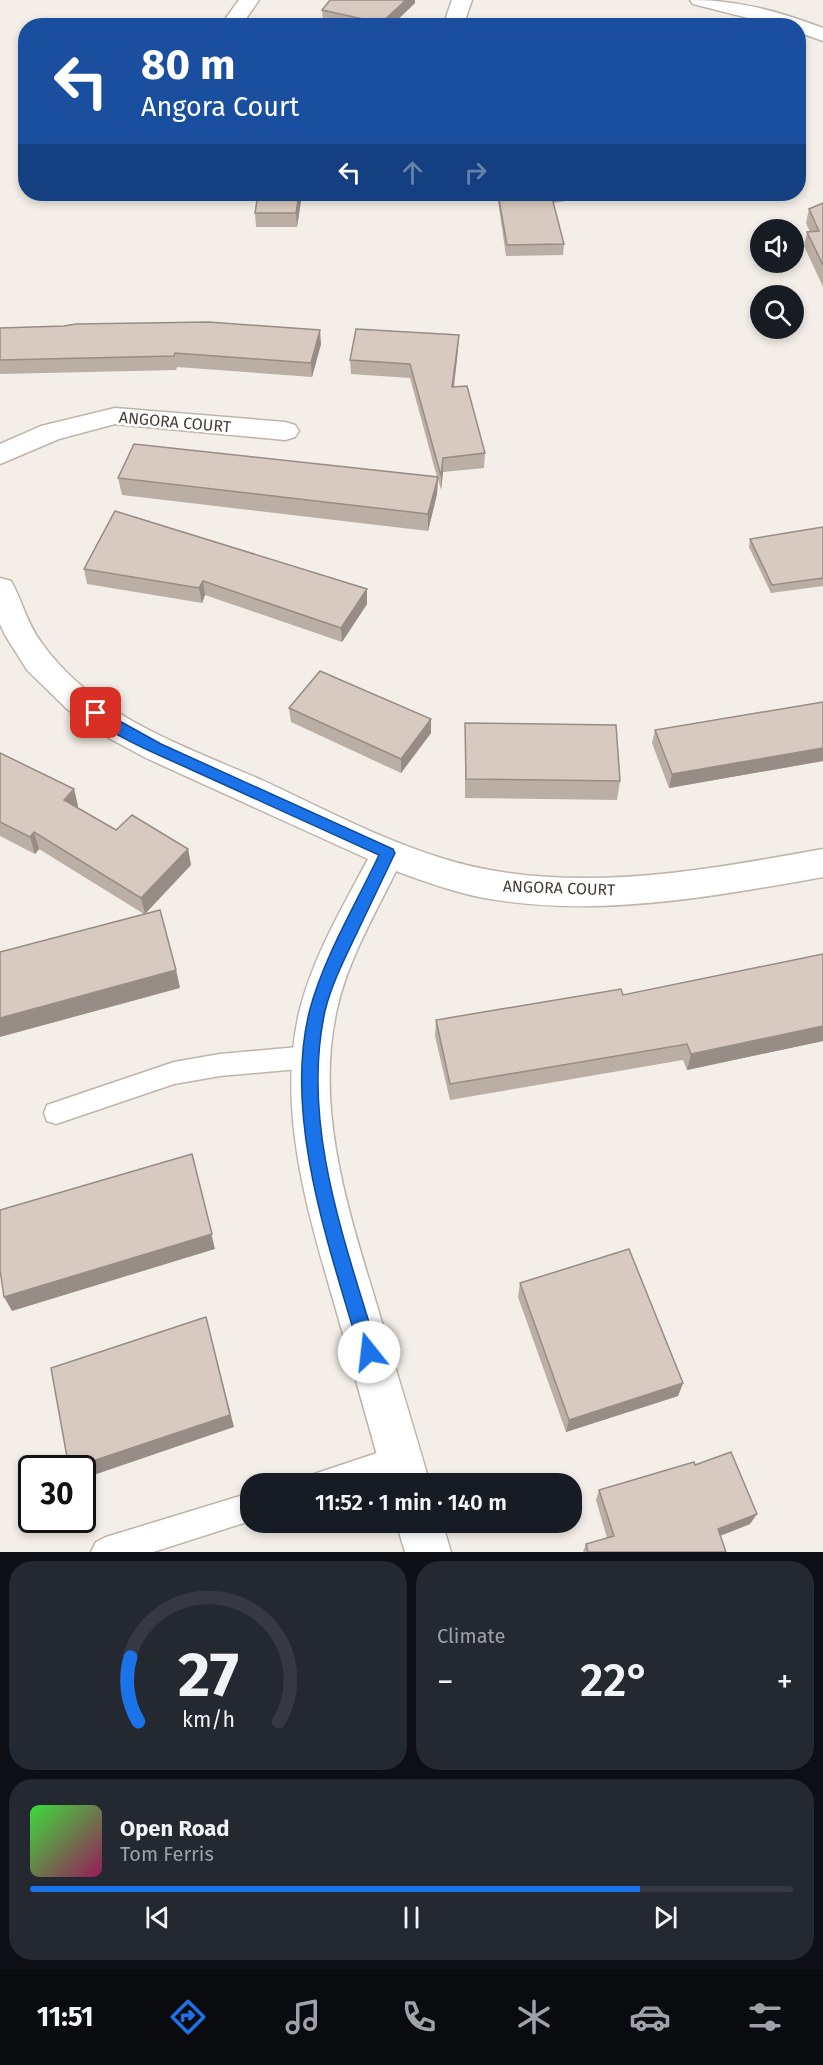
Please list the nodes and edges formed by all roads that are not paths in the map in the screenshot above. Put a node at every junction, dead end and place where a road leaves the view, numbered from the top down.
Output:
1 (249, 0) edge
2 (462, 0) edge
3 (700, 0) edge
4 (236, 18) edge
5 (456, 18) edge
6 (776, 18) edge
7 (806, 28) edge
8 (823, 35) edge
9 (285, 431) dead end
10 (0, 455) edge
11 (0, 588) edge
12 (388, 853) junction
13 (823, 863) edge
14 (309, 1057) junction
15 (56, 1113) dead end
16 (404, 1471) edge
17 (240, 1510) edge
18 (422, 1533) edge
19 (106, 1552) edge
20 (428, 1552) edge

1 - 4 street
2 - 5 street
3 - 6 street
7 - 8 street
9 - 10 street, ANGORA COURT
11 - 12 street, ANGORA COURT
12 - 13 street, ANGORA COURT
12 - 14 street
14 - 15 lane
14 - 16 street
17 - 19 lane
18 - 20 street

